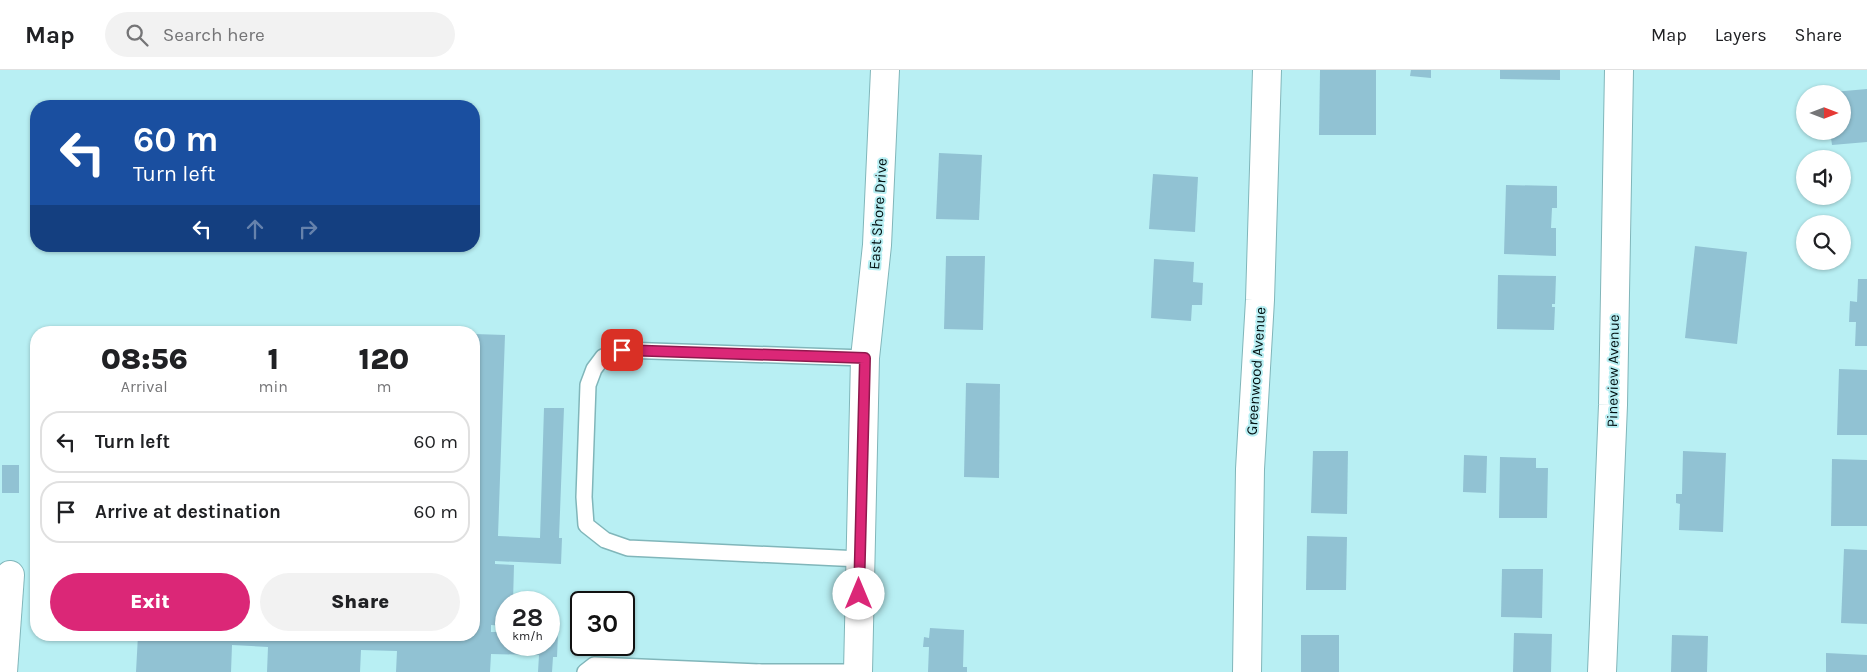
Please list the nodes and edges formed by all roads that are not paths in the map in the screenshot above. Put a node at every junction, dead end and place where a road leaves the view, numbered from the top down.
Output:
1 (885, 70) edge
2 (1267, 70) edge
3 (1619, 70) edge
4 (865, 358) junction
5 (860, 559) junction
6 (10, 575) dead end
7 (2, 672) edge
8 (585, 672) edge
9 (759, 672) edge
10 (858, 672) edge
11 (1246, 672) edge
12 (1602, 672) edge

1 - 4 street, East Shore Drive
2 - 11 street, Greenwood Avenue
3 - 12 street, Pineview Avenue
4 - 5 street, East Shore Drive
4 - 5 lane
5 - 10 street, East Shore Drive
6 - 7 street
8 - 9 lane
9 - 10 lane

